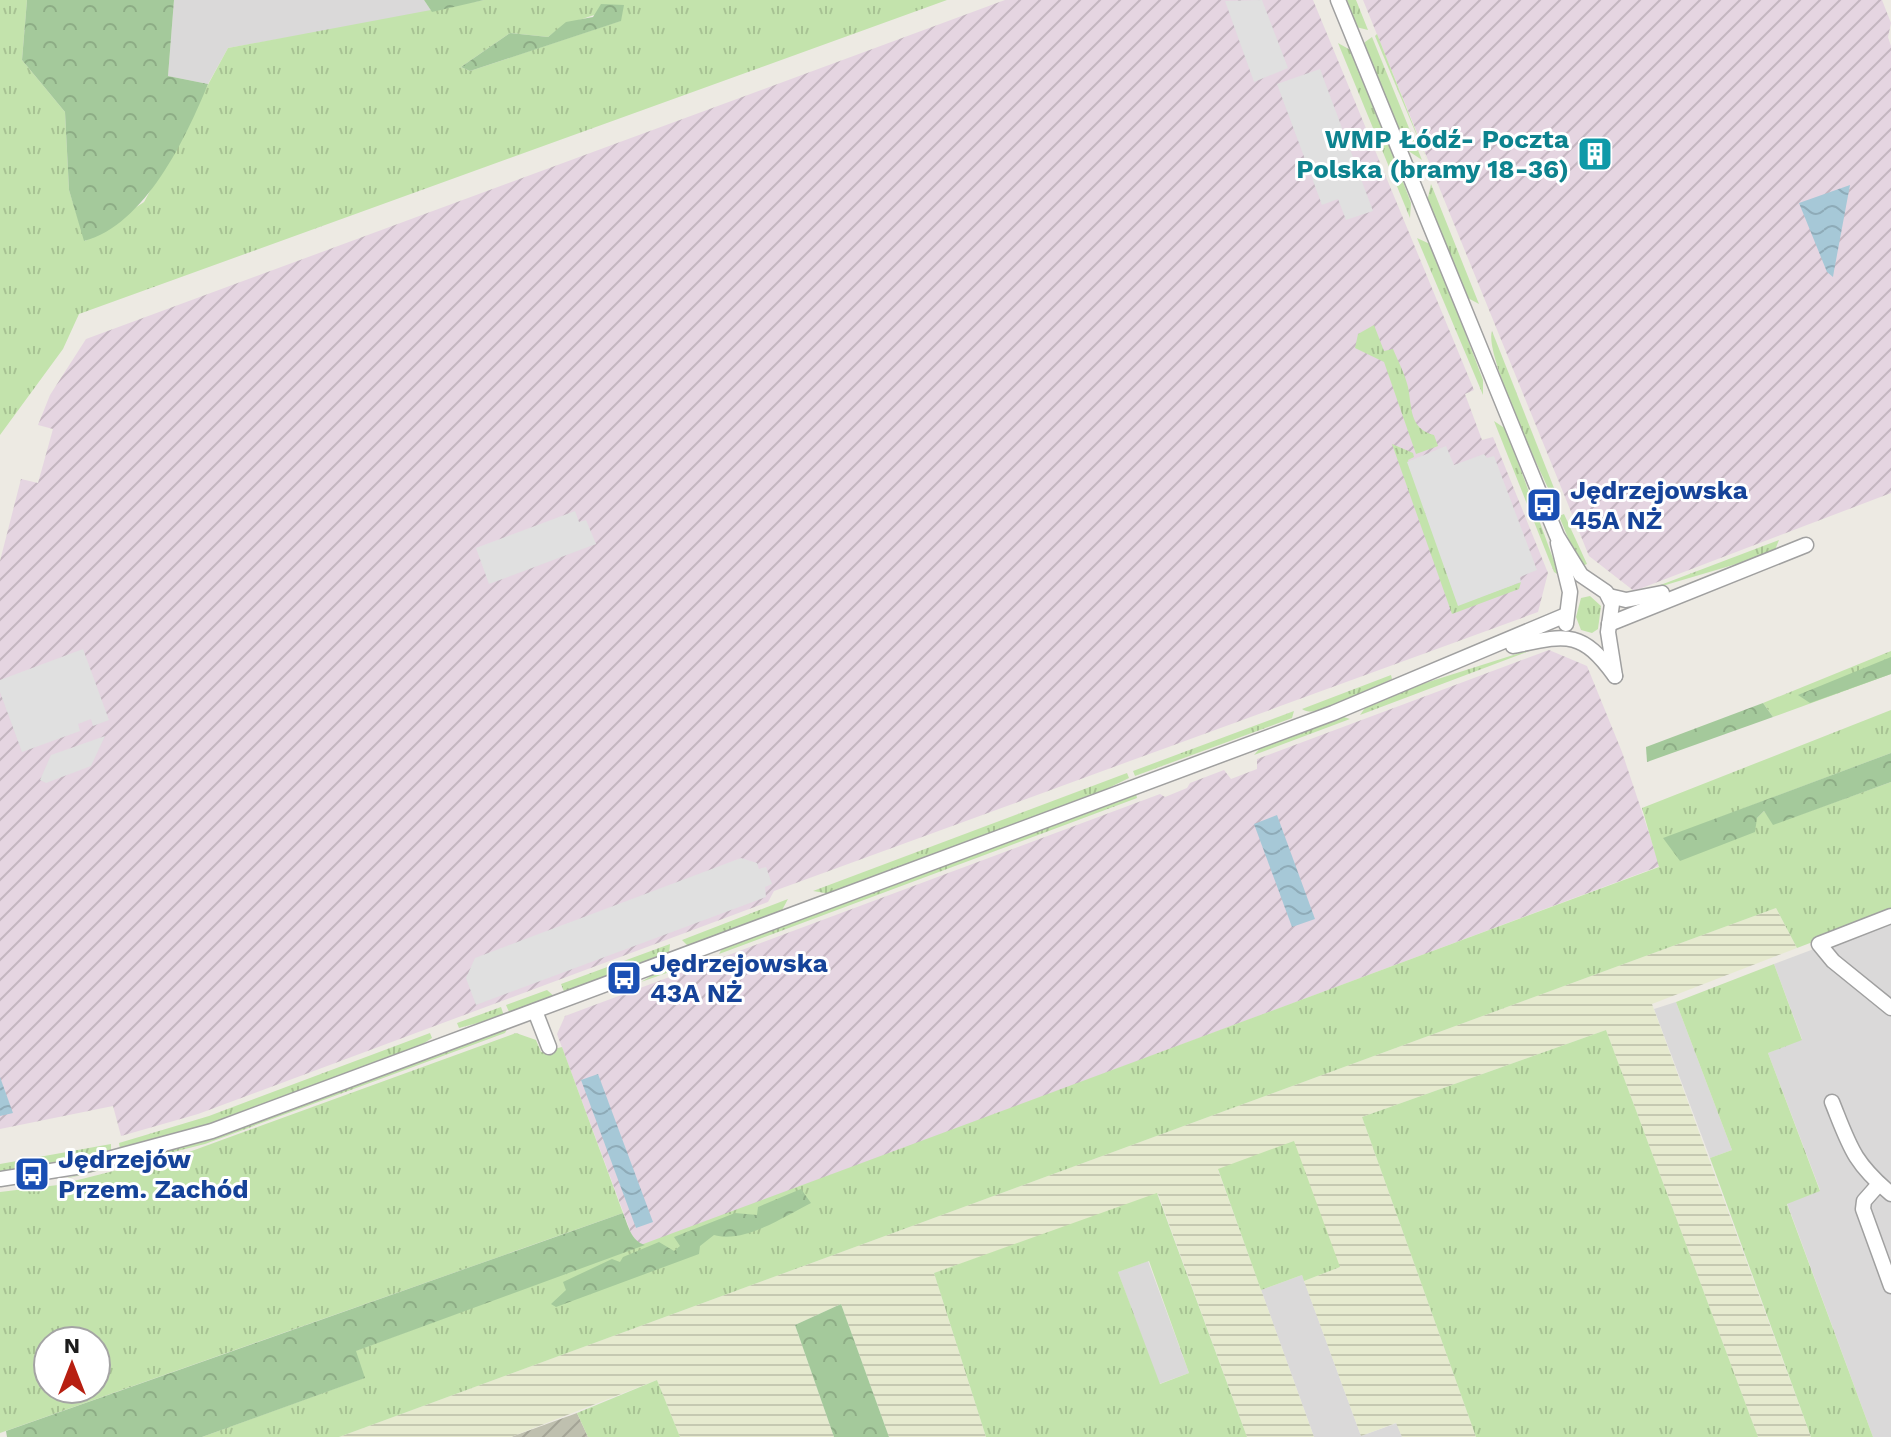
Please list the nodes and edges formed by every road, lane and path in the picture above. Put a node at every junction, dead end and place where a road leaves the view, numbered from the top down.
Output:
1 (1338, 0) edge
2 (1557, 536) junction
3 (1806, 545) dead end
4 (1705, 583) junction
5 (1595, 587) junction
6 (1609, 596) junction
7 (1569, 600) junction
8 (1566, 615) junction
9 (1609, 628) junction
10 (1581, 641) junction
11 (1481, 653) junction
12 (1891, 916) edge
13 (1891, 1008) edge
14 (535, 1011) junction
15 (549, 1047) dead end
16 (1832, 1102) dead end
17 (0, 1179) edge
18 (1879, 1184) junction
19 (1891, 1194) edge
20 (1891, 1286) edge

1 - 2 street
2 - 5 street
2 - 7 street
3 - 4 street
4 - 6 street
4 - 9 street
5 - 6 street
5 - 7 street
6 - 9 street
7 - 8 street
8 - 10 street
8 - 11 street
9 - 10 street
9 - 10 street
10 - 11 street
11 - 14 street
12 - 13 street
14 - 15 street
14 - 17 street
16 - 18 street
18 - 19 street
18 - 20 street

